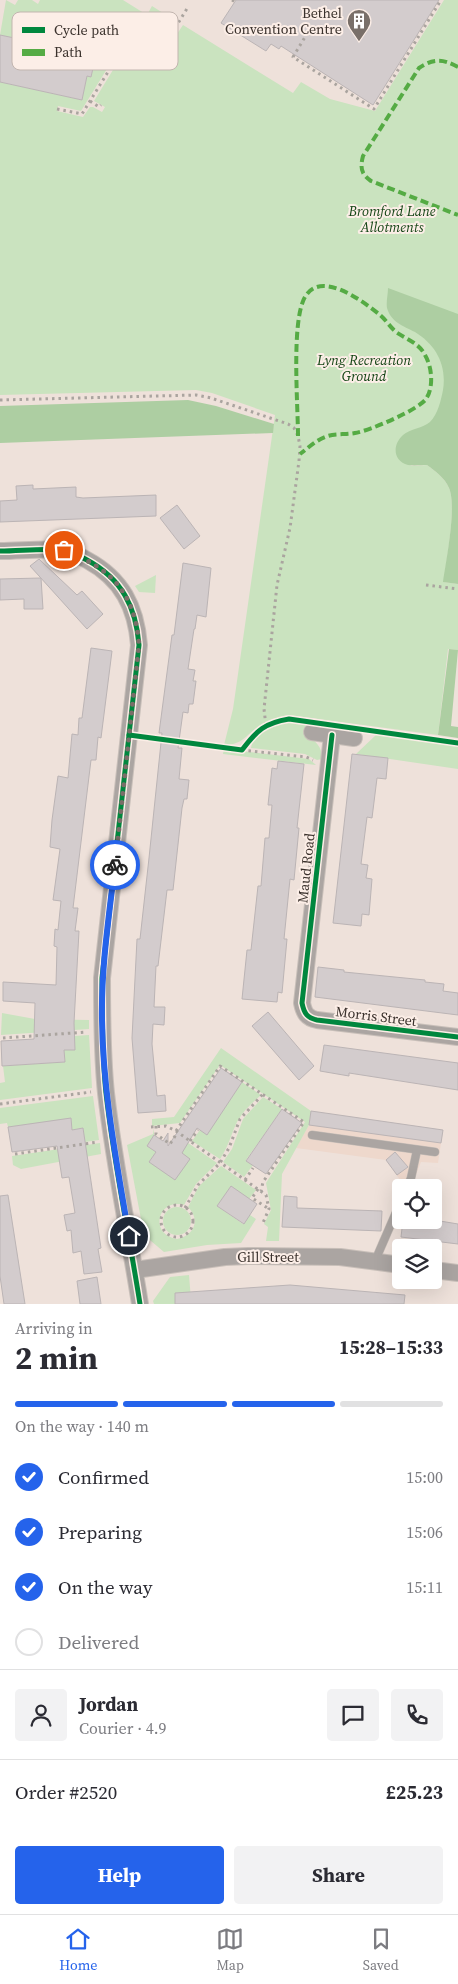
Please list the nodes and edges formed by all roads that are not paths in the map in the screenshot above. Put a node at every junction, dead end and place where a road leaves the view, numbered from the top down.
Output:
1 (0, 551) edge
2 (312, 732) dead end
3 (332, 735) junction
4 (354, 738) dead end
5 (302, 1003) joint
6 (458, 1037) edge
7 (312, 1135) dead end
8 (417, 1150) junction
9 (435, 1152) dead end
10 (411, 1179) edge
11 (392, 1222) edge
12 (375, 1262) junction
13 (392, 1264) edge
14 (135, 1270) junction
15 (442, 1271) edge
16 (458, 1273) edge
17 (140, 1304) edge

1 - 14 street
2 - 3 street
3 - 4 street
3 - 5 street, Maud Road
5 - 6 street, Morris Street
7 - 8 lane
8 - 9 lane
8 - 10 lane
11 - 12 lane
12 - 13 street, Gill Street
12 - 14 street, Gill Street
14 - 17 street
15 - 16 street

